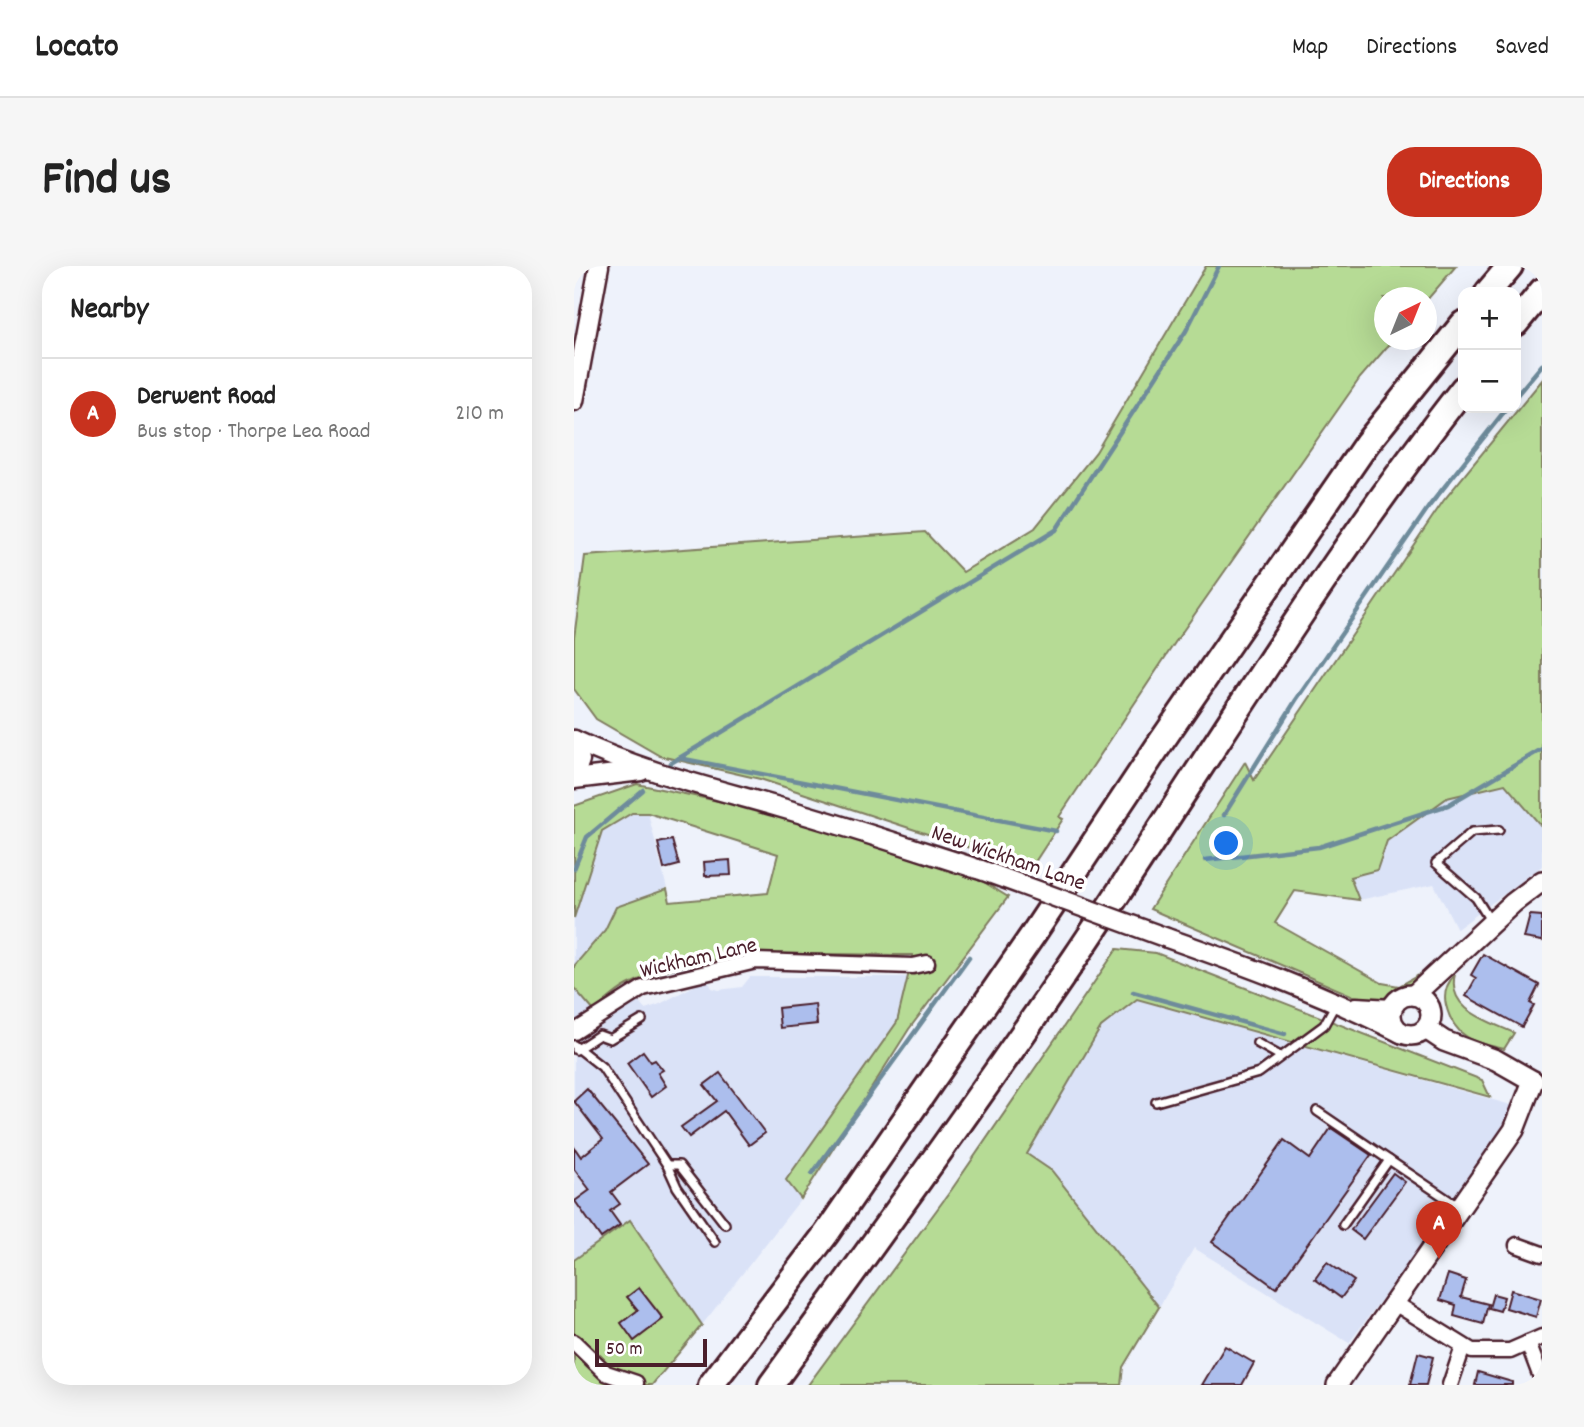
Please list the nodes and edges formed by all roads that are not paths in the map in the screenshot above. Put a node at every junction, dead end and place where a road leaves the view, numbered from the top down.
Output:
1 (599, 266) edge
2 (1510, 266) edge
3 (1492, 287) edge
4 (1542, 291) edge
5 (1521, 317) edge
6 (1458, 330) edge
7 (1458, 395) edge
8 (574, 401) edge
9 (574, 740) edge
10 (651, 771) junction
11 (574, 778) edge
12 (1499, 830) dead end
13 (1542, 881) edge
14 (1491, 923) junction
15 (927, 963) dead end
16 (1422, 1000) junction
17 (1341, 1004) junction
18 (1392, 1009) junction
19 (642, 1020) dead end
20 (1426, 1029) junction
21 (574, 1032) edge
22 (1401, 1033) junction
23 (1257, 1043) dead end
24 (575, 1048) edge
25 (1280, 1056) junction
26 (1538, 1080) edge
27 (1156, 1102) dead end
28 (1317, 1111) dead end
29 (1389, 1160) junction
30 (667, 1165) junction
31 (1460, 1207) junction
32 (725, 1224) dead end
33 (1343, 1225) dead end
34 (715, 1242) dead end
35 (1517, 1245) dead end
36 (1542, 1254) edge
37 (1393, 1302) junction
38 (1542, 1337) edge
39 (574, 1342) edge
40 (1528, 1343) junction
41 (1463, 1346) junction
42 (1542, 1380) edge
43 (636, 1383) dead end
44 (711, 1385) edge
45 (771, 1385) edge
46 (1337, 1385) edge
47 (1450, 1385) edge

1 - 8 street
2 - 3 highway
4 - 5 highway
6 - 44 highway
7 - 45 highway
9 - 10 street, New Wickham Lane
9 - 11 street
10 - 11 street, New Wickham Lane
10 - 17 street, New Wickham Lane, bridge
12 - 14 lane
13 - 14 main road
14 - 16 main road
15 - 21 street, Wickham Lane
16 - 18 main road
16 - 20 main road
17 - 18 street, New Wickham Lane
17 - 22 street, New Wickham Lane
17 - 25 lane
18 - 22 main road
19 - 24 lane
20 - 22 main road
20 - 26 main road
23 - 25 lane
24 - 30 lane
25 - 27 lane
26 - 31 main road
28 - 29 lane
29 - 31 lane
29 - 33 lane
30 - 32 lane
30 - 34 lane
31 - 37 main road
35 - 36 street
37 - 41 street
37 - 46 main road
38 - 40 street
39 - 43 street
40 - 41 street
40 - 42 street
41 - 47 street

